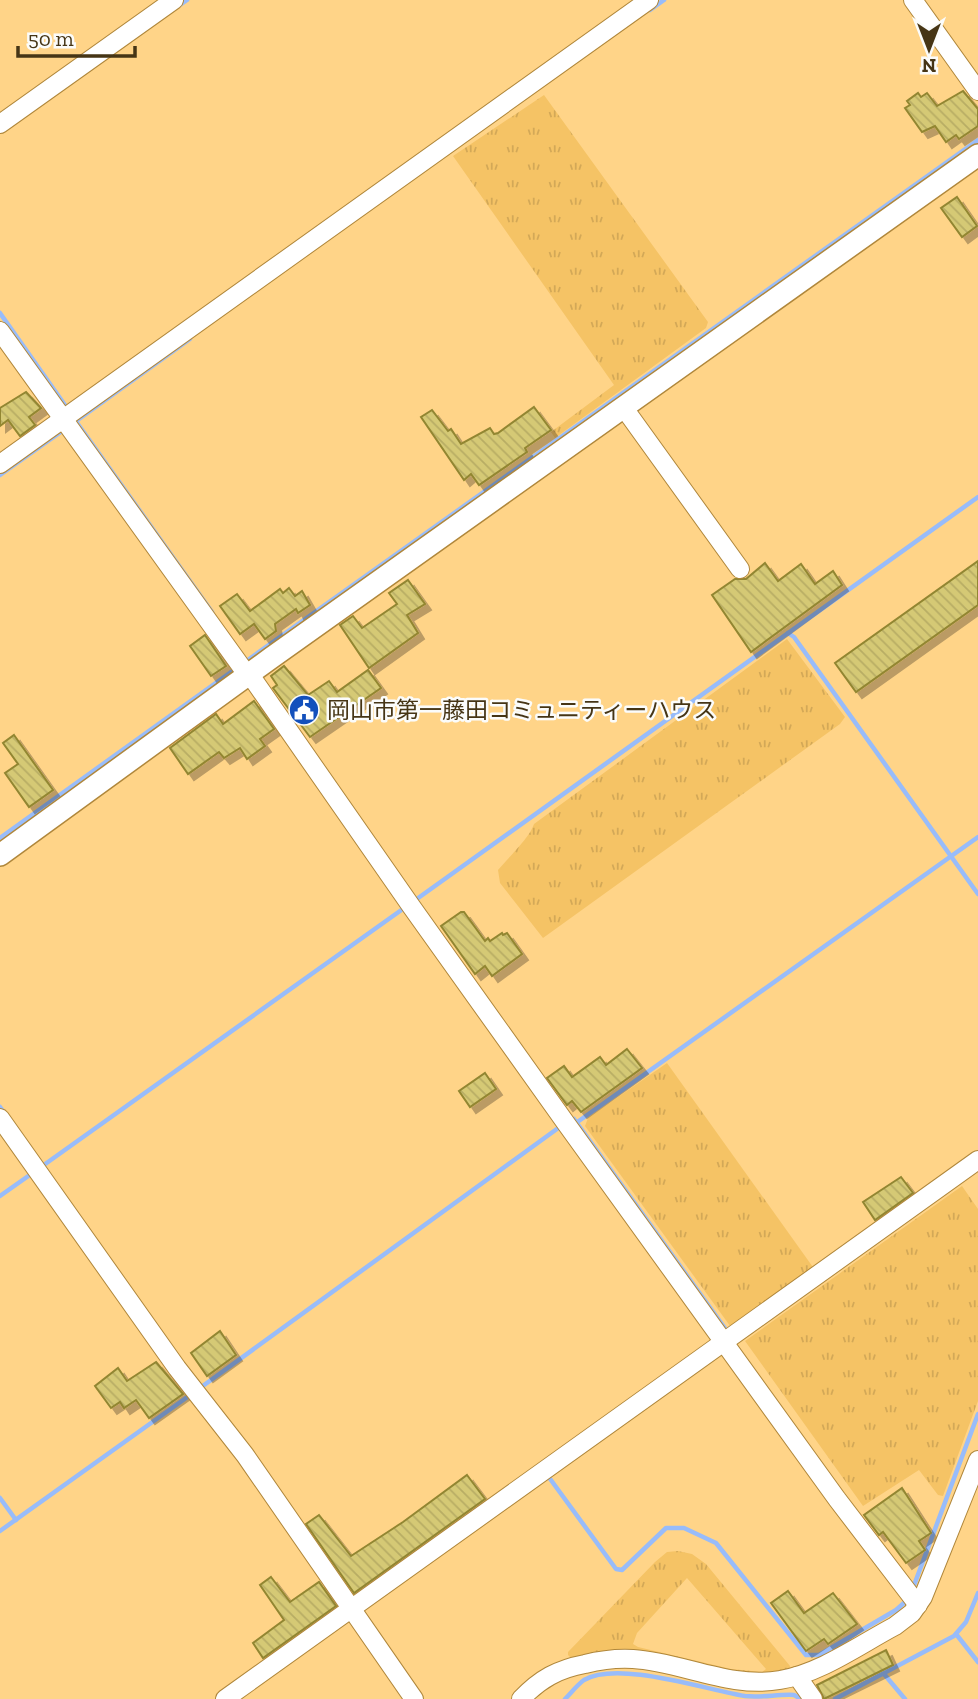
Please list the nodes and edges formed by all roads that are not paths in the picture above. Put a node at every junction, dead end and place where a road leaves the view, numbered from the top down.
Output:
1 (174, 0) edge
2 (649, 0) edge
3 (913, 0) edge
4 (978, 91) edge
5 (0, 124) edge
6 (978, 155) edge
7 (0, 331) edge
8 (624, 408) junction
9 (67, 424) junction
10 (0, 464) edge
11 (740, 569) dead end
12 (243, 668) junction
13 (0, 855) edge
14 (0, 1118) edge
15 (978, 1160) edge
16 (729, 1342) junction
17 (978, 1460) edge
18 (918, 1605) junction
19 (357, 1609) junction
20 (797, 1676) junction
21 (225, 1699) edge
22 (414, 1699) edge
23 (521, 1699) edge
24 (813, 1699) edge

1 - 5 street
2 - 9 street
3 - 4 street
6 - 8 street
7 - 9 street
8 - 11 street
8 - 12 street
9 - 10 street
9 - 12 street
12 - 13 street
12 - 16 street
14 - 19 street
15 - 16 street
16 - 18 street
16 - 19 street
17 - 18 street
18 - 20 street
19 - 21 street
19 - 22 street
20 - 23 street
20 - 24 street

